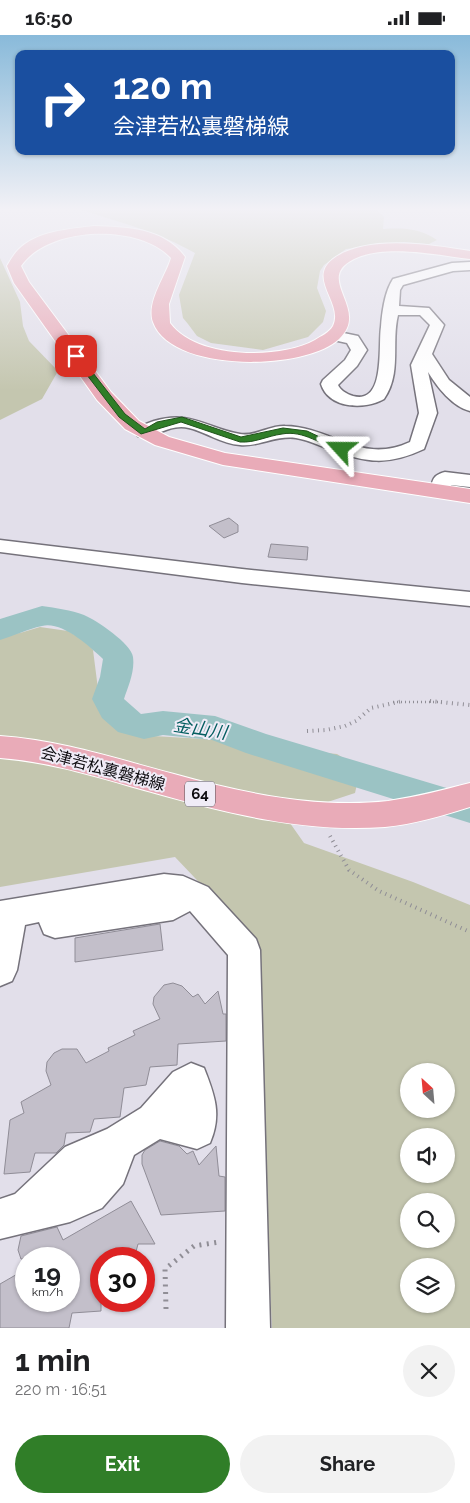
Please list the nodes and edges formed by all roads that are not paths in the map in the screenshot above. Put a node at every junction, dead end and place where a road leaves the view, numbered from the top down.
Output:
1 (15, 270) edge
2 (175, 270) edge
3 (330, 270) edge
4 (441, 270) edge
5 (392, 310) junction
6 (334, 337) junction
7 (424, 355) junction
8 (470, 405) edge
9 (144, 432) junction
10 (470, 481) edge
11 (441, 491) junction
12 (470, 496) edge
13 (0, 546) edge
14 (470, 599) edge
15 (0, 747) edge
16 (470, 795) edge
17 (3, 939) edge
18 (157, 1119) dead end
19 (10, 1220) edge
20 (248, 1328) edge

1 - 9 main road
2 - 6 main road
3 - 6 main road
4 - 5 street
5 - 6 street
5 - 7 street
7 - 8 street
7 - 9 street
9 - 11 main road
10 - 11 street
11 - 12 main road
13 - 14 street
15 - 16 main road, 会津若松裏磐梯線 / 64
17 - 20 street
18 - 19 street

